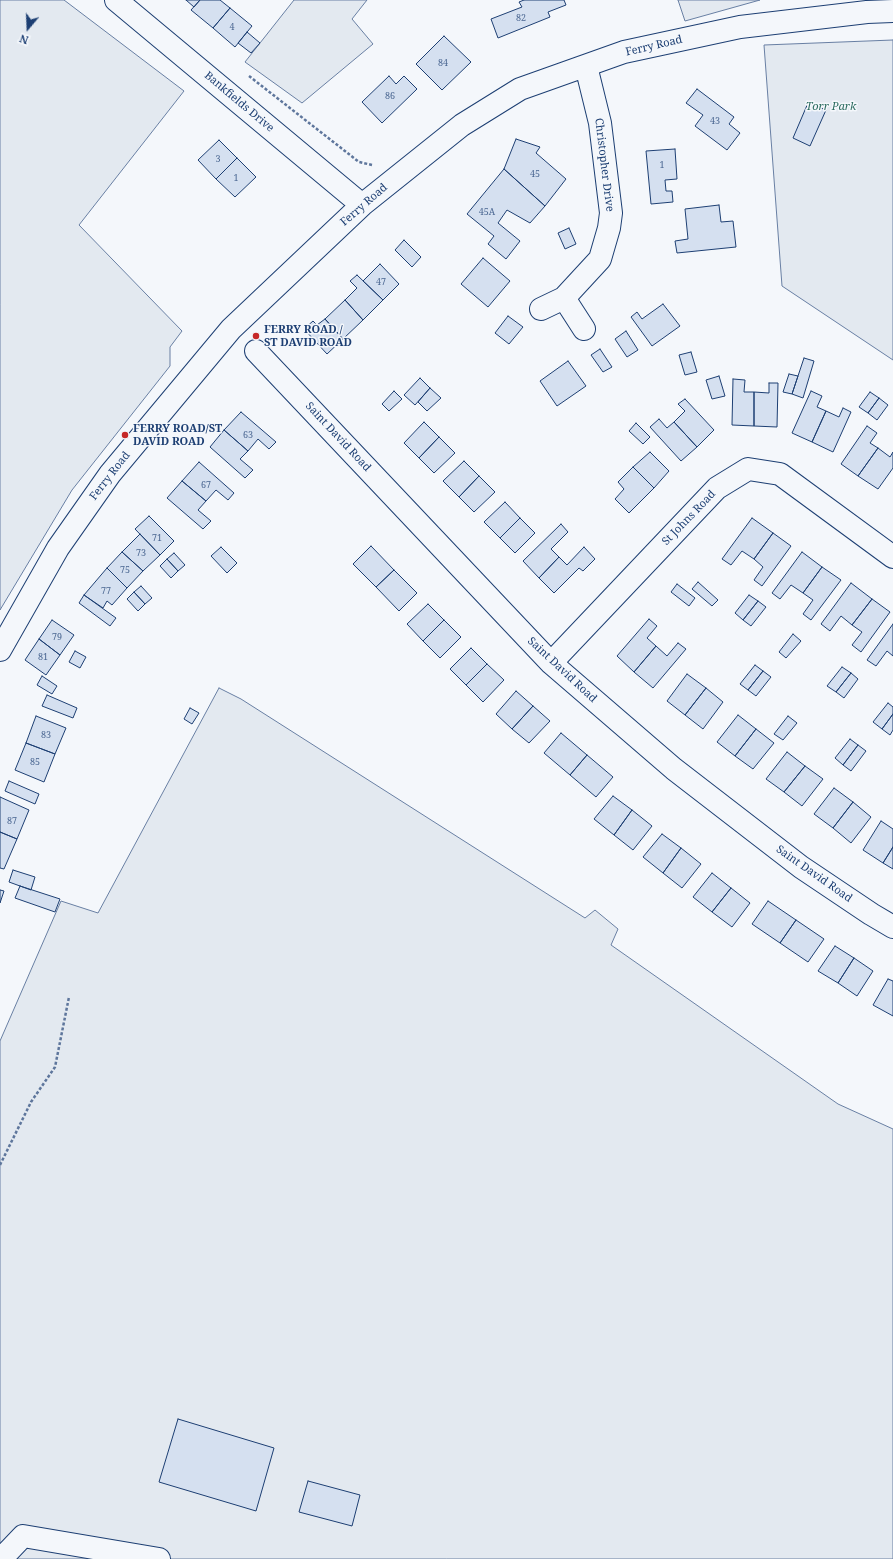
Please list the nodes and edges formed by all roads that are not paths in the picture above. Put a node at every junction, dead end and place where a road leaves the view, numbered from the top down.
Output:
1 (116, 0) edge
2 (893, 11) edge
3 (586, 66) junction
4 (362, 205) junction
5 (564, 298) junction
6 (541, 310) dead end
7 (584, 328) dead end
8 (256, 351) dead end
9 (893, 557) edge
10 (0, 650) edge
11 (551, 663) junction
12 (893, 927) edge
13 (1, 1559) edge
14 (159, 1559) edge

1 - 4 street, Bankfields Drive
2 - 3 street, Ferry Road
3 - 4 street, Ferry Road
3 - 5 street, Christopher Drive
4 - 10 street, Ferry Road
5 - 6 street, Christopher Drive
5 - 7 street
8 - 11 street, Saint David Road
9 - 11 street, St Johns Road
11 - 12 street, Saint David Road
13 - 14 street

